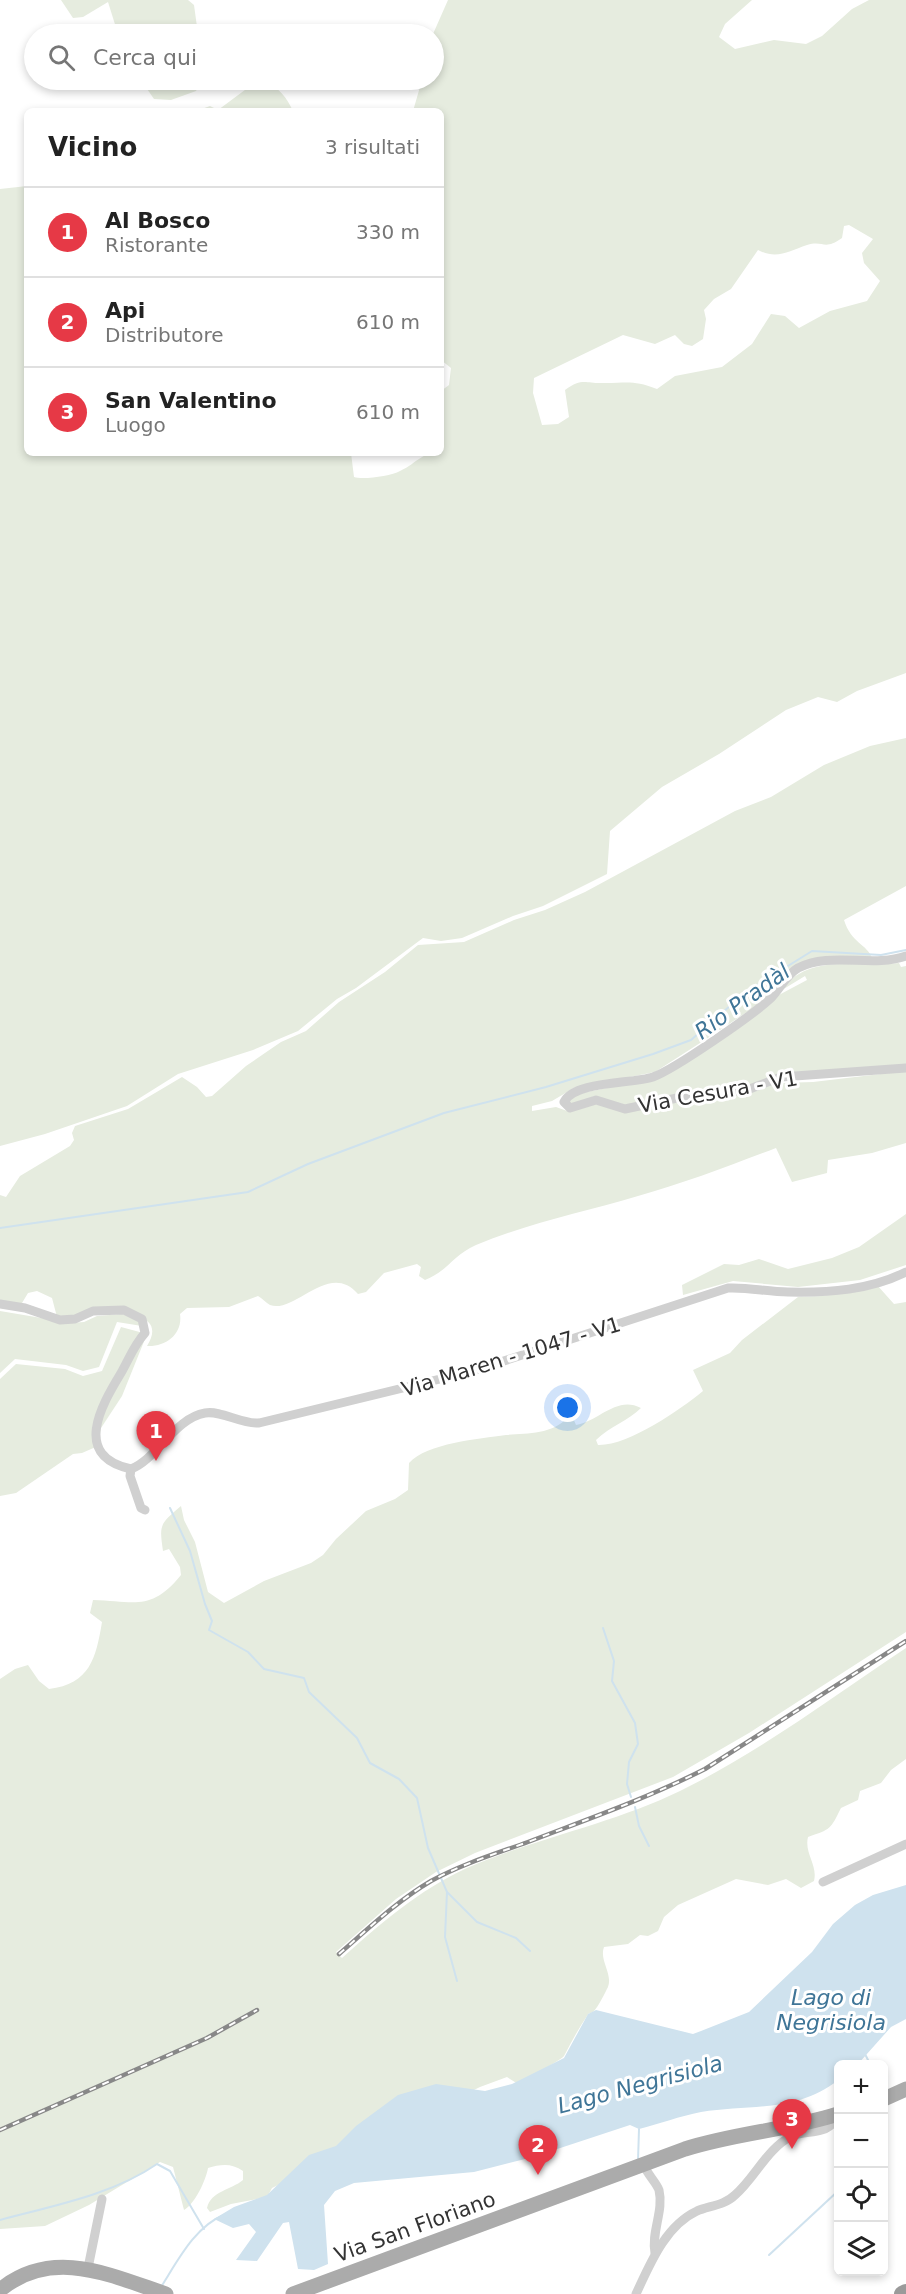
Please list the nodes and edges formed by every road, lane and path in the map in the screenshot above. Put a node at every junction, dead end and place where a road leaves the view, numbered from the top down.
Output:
1 (906, 956) edge
2 (906, 1068) edge
3 (906, 1272) edge
4 (0, 1304) edge
5 (131, 1469) junction
6 (145, 1510) dead end
7 (906, 1844) edge
8 (823, 1882) dead end
9 (906, 2089) edge
10 (888, 2098) edge
11 (834, 2115) edge
12 (834, 2122) edge
13 (644, 2165) junction
14 (102, 2199) dead end
15 (655, 2253) junction
16 (88, 2268) junction
17 (0, 2290) edge
18 (166, 2294) edge
19 (294, 2294) edge
20 (636, 2294) edge

1 - 2 street, Via Cesura - V1
3 - 5 street, Via Maren - 1047 - V1
4 - 5 street
5 - 6 street
7 - 8 street
9 - 10 main road
11 - 13 main road, Via San Floriano
12 - 15 street
13 - 15 street
13 - 19 main road, Via San Floriano
14 - 16 street
15 - 20 street
16 - 17 main road
16 - 18 main road

